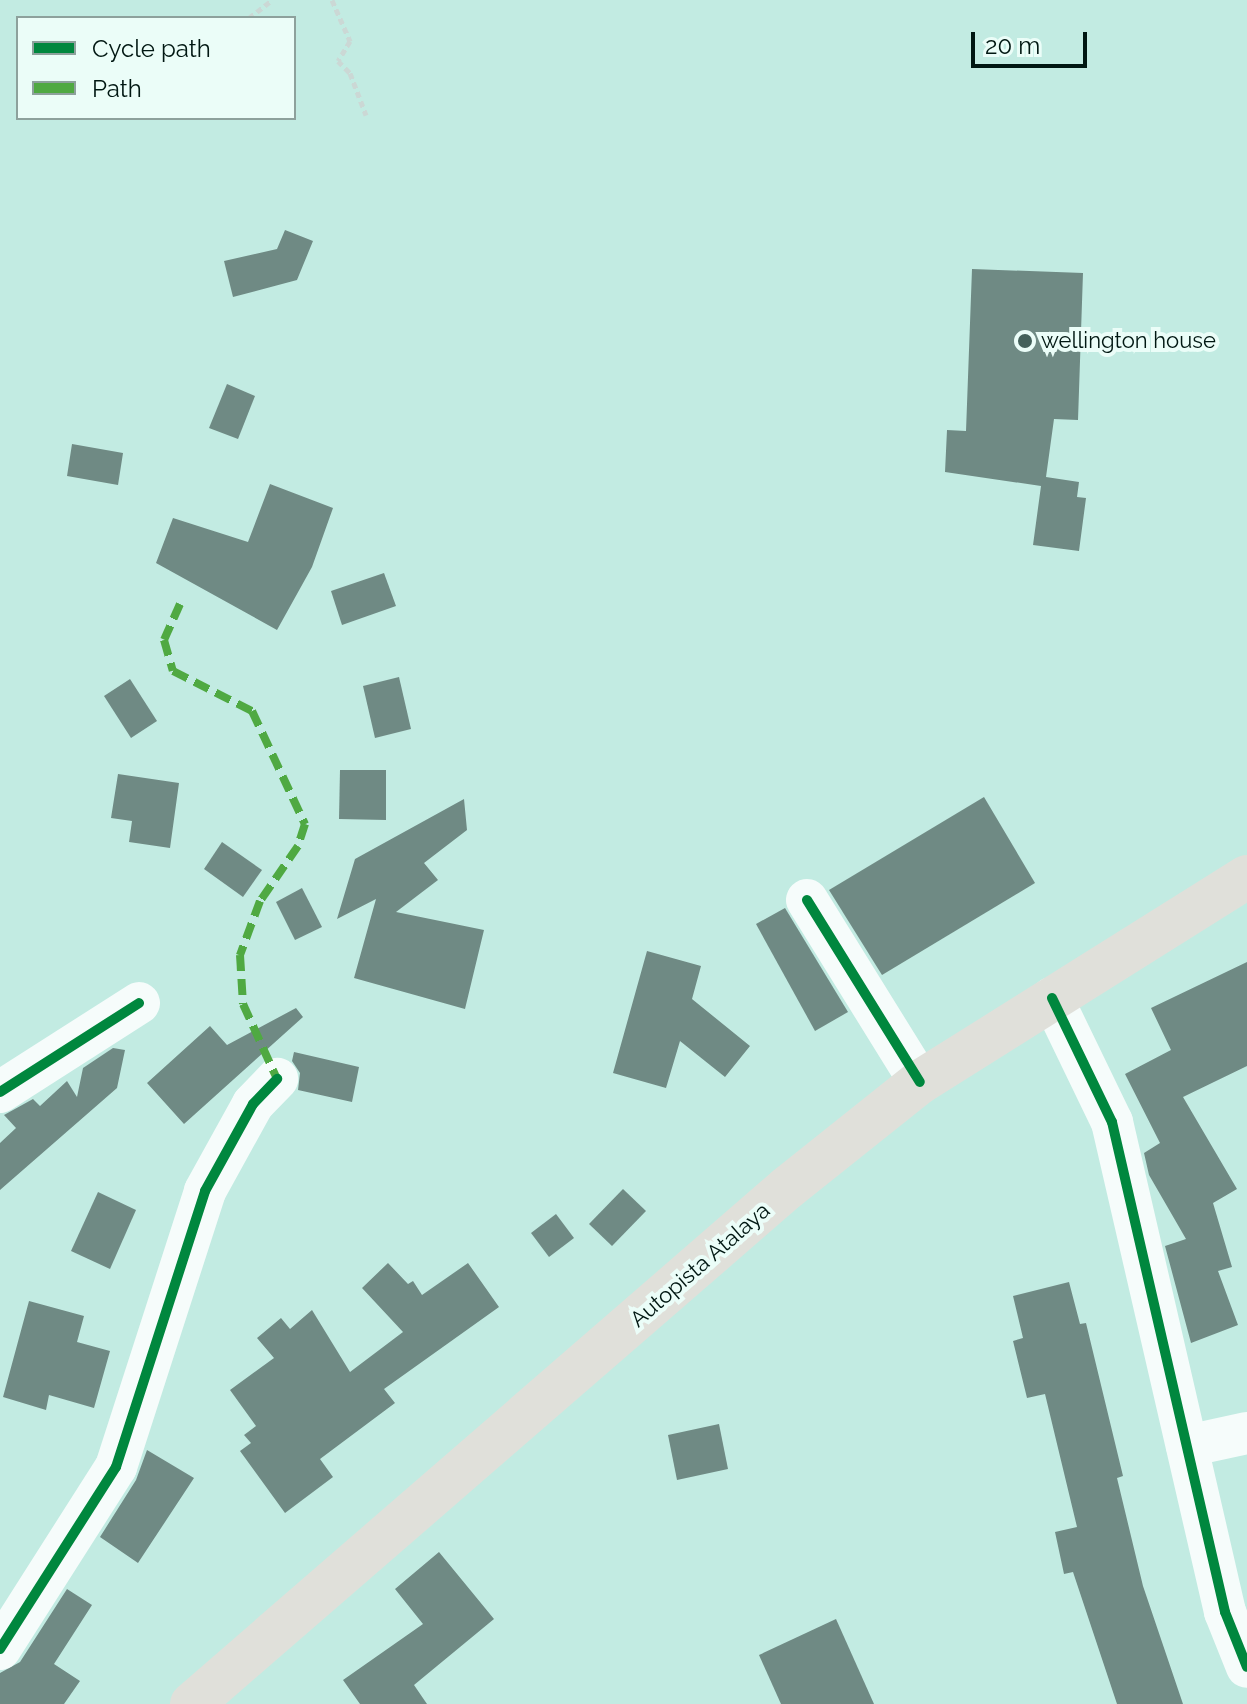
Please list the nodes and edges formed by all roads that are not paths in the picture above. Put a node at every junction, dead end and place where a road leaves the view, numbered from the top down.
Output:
1 (1247, 877) edge
2 (807, 900) dead end
3 (1052, 998) junction
4 (139, 1003) dead end
5 (277, 1079) dead end
6 (920, 1082) junction
7 (0, 1092) edge
8 (1247, 1433) edge
9 (1187, 1446) junction
10 (0, 1649) edge
11 (1247, 1667) edge
12 (192, 1704) edge

1 - 3 main road, Autopista Atalaya
2 - 6 street
3 - 6 main road, Autopista Atalaya
3 - 9 street
4 - 7 street
5 - 10 street
6 - 12 main road, Autopista Atalaya
8 - 9 street
9 - 11 street

